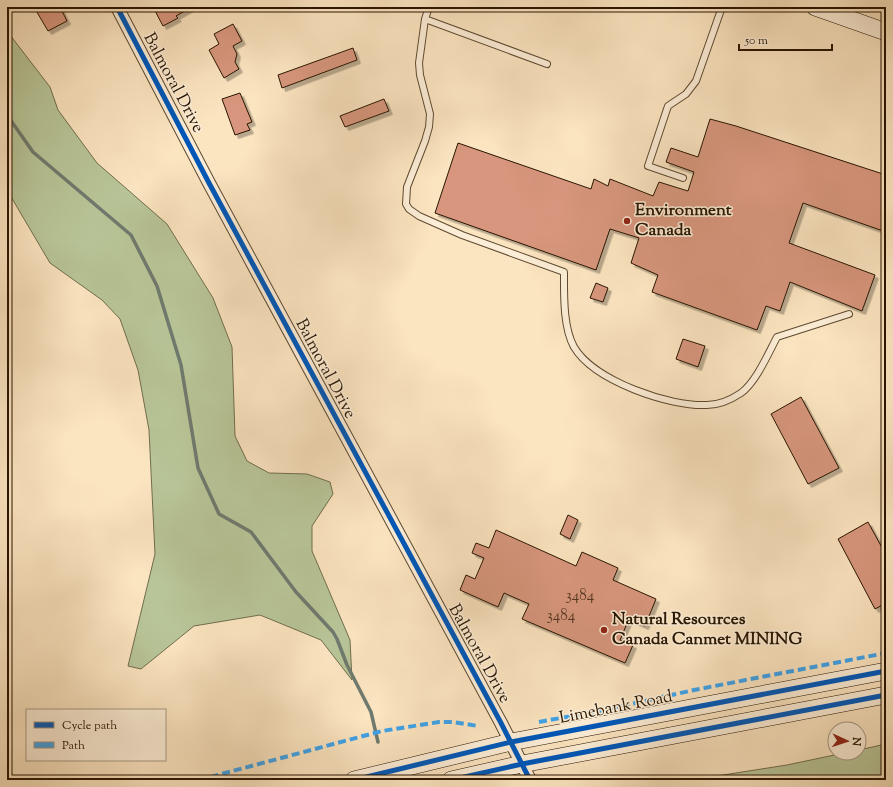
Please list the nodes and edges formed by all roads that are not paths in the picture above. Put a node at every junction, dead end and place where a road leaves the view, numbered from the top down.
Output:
1 (117, 7) edge
2 (429, 7) edge
3 (722, 7) edge
4 (815, 7) edge
5 (837, 11) edge
6 (425, 19) junction
7 (886, 32) edge
8 (547, 64) dead end
9 (683, 178) dead end
10 (849, 314) dead end
11 (886, 671) edge
12 (886, 695) edge
13 (511, 742) junction
14 (522, 764) junction
15 (354, 780) edge
16 (451, 780) edge
17 (530, 780) edge

1 - 13 street, Balmoral Drive
2 - 6 lane
3 - 9 lane
4 - 5 main road
5 - 7 main road
6 - 8 lane
6 - 10 lane
11 - 13 main road, Limebank Road
12 - 14 main road
13 - 14 street, Balmoral Drive
13 - 15 main road, Limebank Road
14 - 16 main road
14 - 17 street, Balmoral Drive

